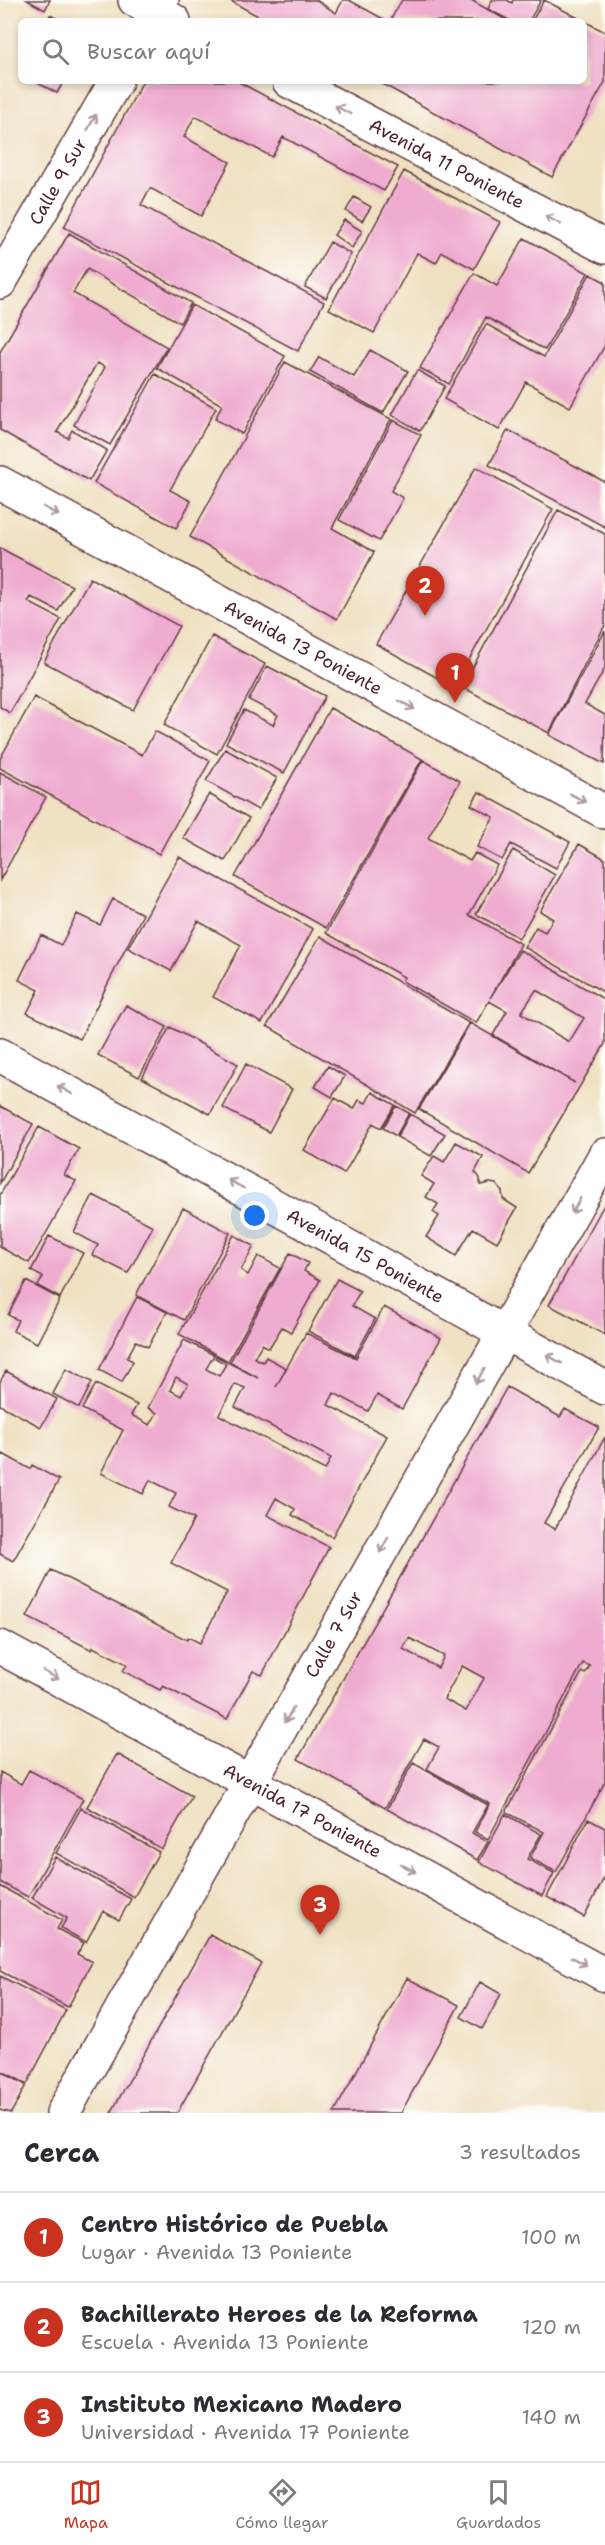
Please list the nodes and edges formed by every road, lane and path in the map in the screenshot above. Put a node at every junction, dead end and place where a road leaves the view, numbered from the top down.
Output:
1 (114, 84) edge
2 (295, 84) edge
3 (605, 247) edge
4 (0, 282) edge
5 (0, 483) edge
6 (605, 812) edge
7 (0, 1055) edge
8 (605, 1155) edge
9 (505, 1333) junction
10 (605, 1388) edge
11 (0, 1647) edge
12 (251, 1782) junction
13 (605, 1976) edge
14 (63, 2113) edge

4 -> 1 street, Calle 9 Sur
3 -> 2 street, Avenida 11 Poniente
5 -> 6 street, Avenida 13 Poniente
9 -> 7 street, Avenida 15 Poniente
8 -> 9 street, Calle 7 Sur
10 -> 9 street, Avenida 15 Poniente
9 -> 12 street, Calle 7 Sur
11 -> 12 street, Avenida 17 Poniente
12 -> 13 street, Avenida 17 Poniente
12 - 14 street, Calle 7 Sur

